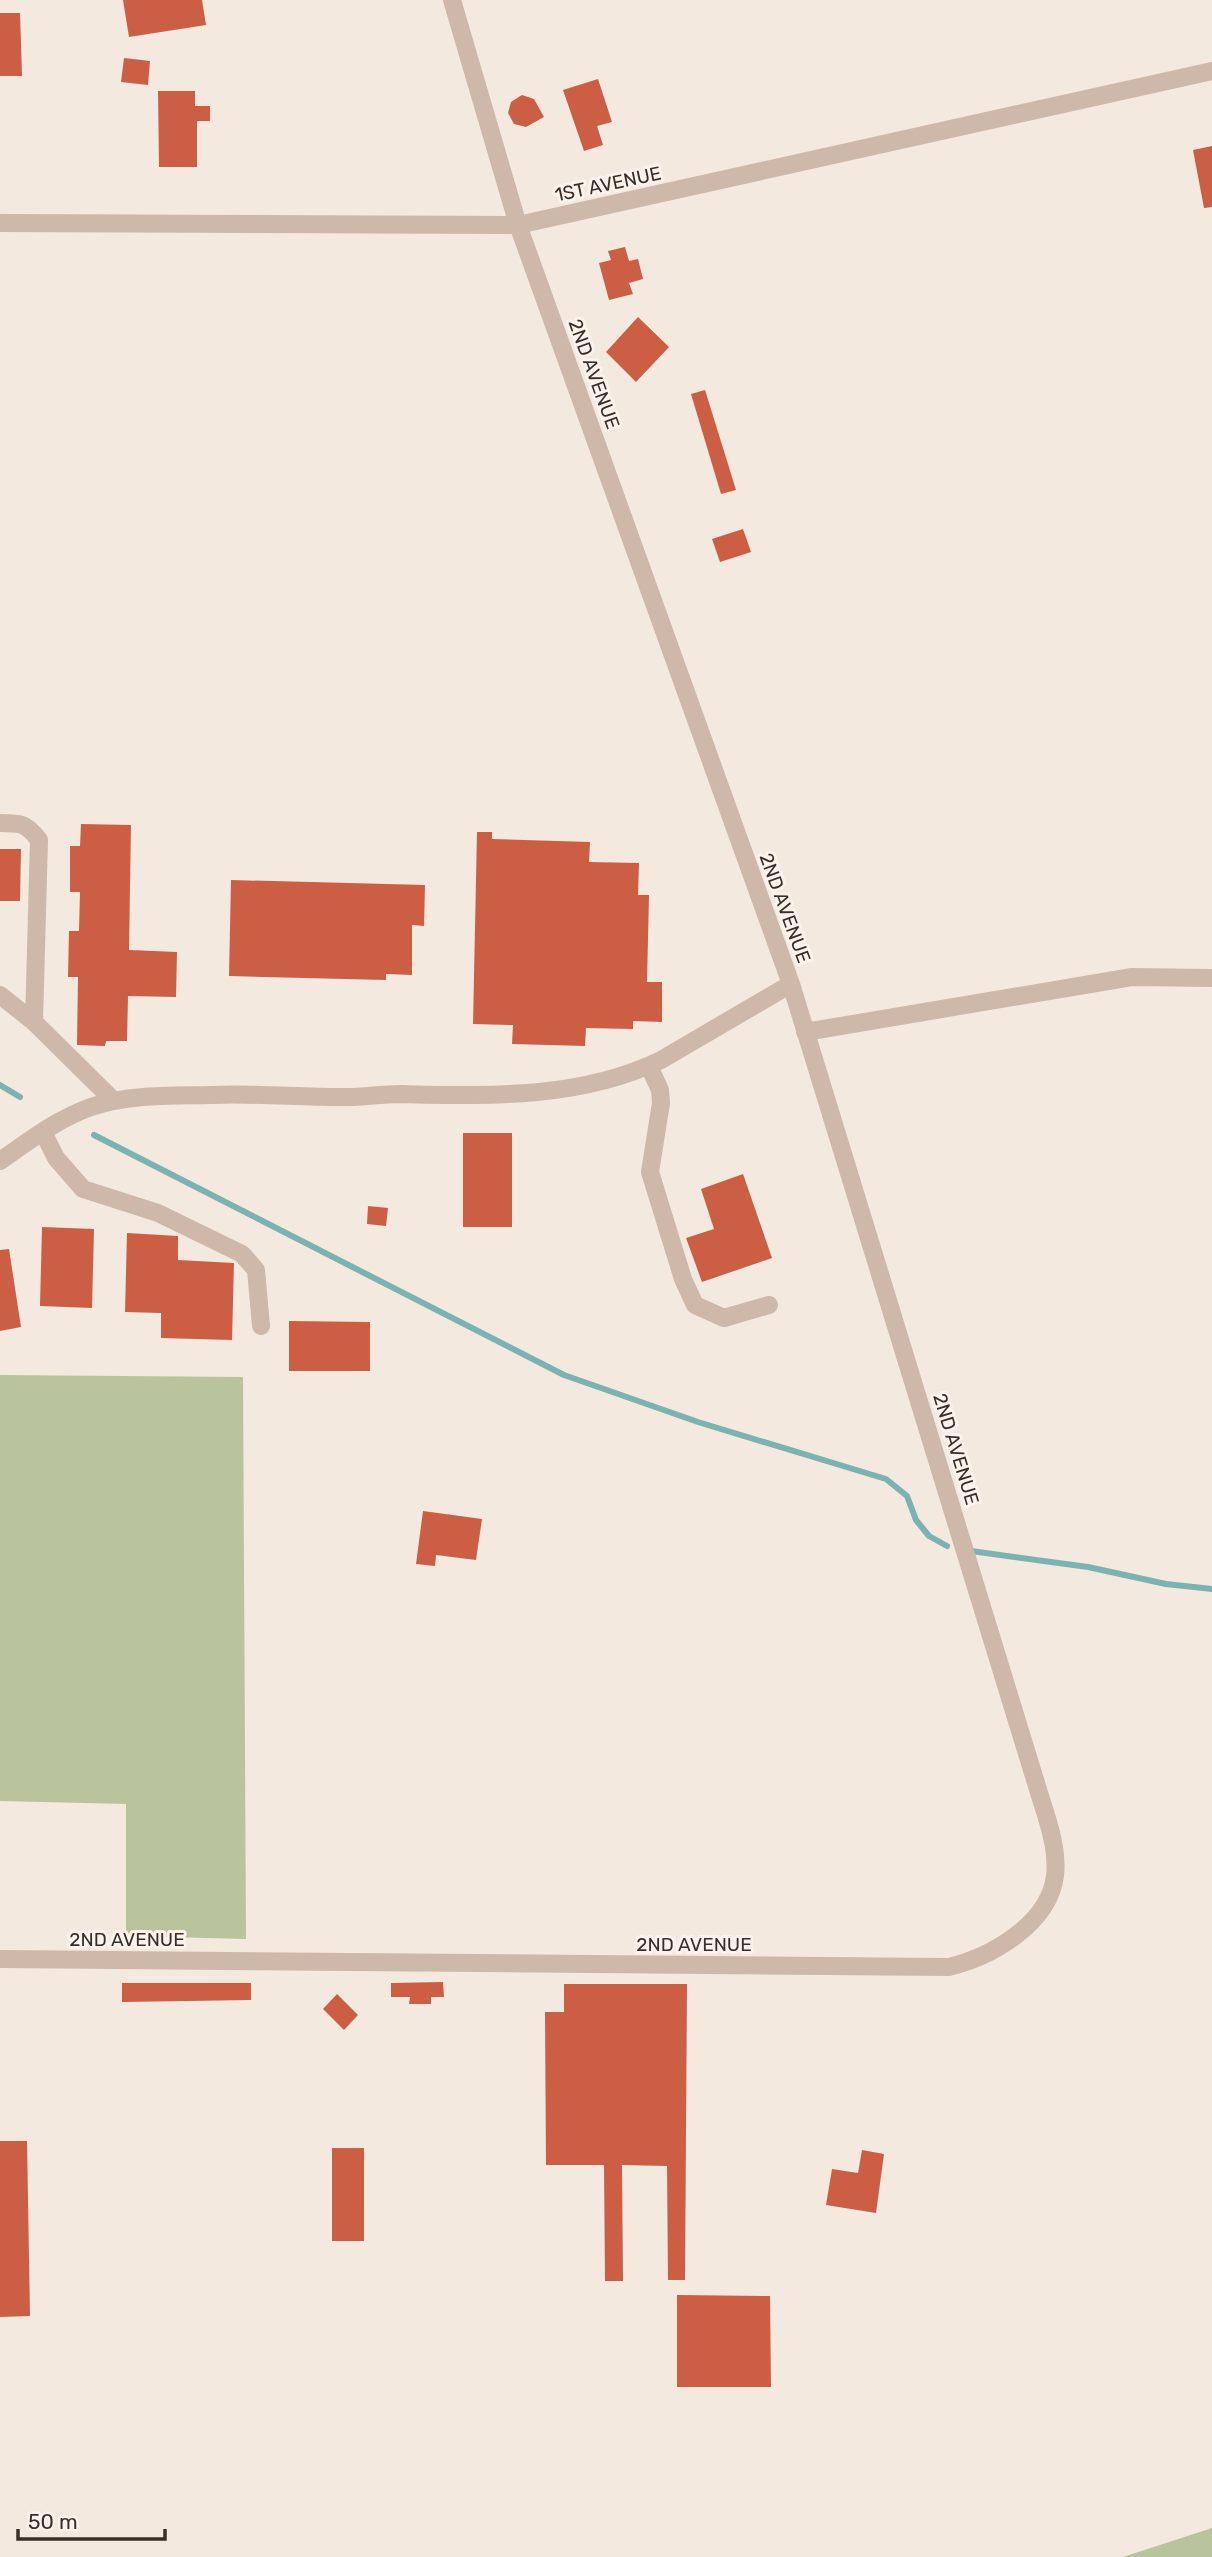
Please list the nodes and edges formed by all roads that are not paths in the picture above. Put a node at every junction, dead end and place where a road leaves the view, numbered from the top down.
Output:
1 (452, 0) edge
2 (1212, 72) edge
3 (0, 223) edge
4 (518, 225) junction
5 (0, 822) edge
6 (1212, 978) edge
7 (790, 984) junction
8 (0, 995) edge
9 (34, 1022) junction
10 (805, 1032) junction
11 (649, 1066) junction
12 (114, 1101) junction
13 (43, 1132) junction
14 (0, 1161) edge
15 (769, 1305) dead end
16 (261, 1326) dead end
17 (0, 1959) edge

1 - 4 street, 2ND AVENUE
2 - 4 street, 1ST AVENUE
3 - 4 street, 1ST AVENUE
4 - 7 street, 2ND AVENUE
5 - 9 street
6 - 10 street
7 - 10 street, 2ND AVENUE
7 - 11 street
8 - 9 street
9 - 12 street
10 - 17 street, 2ND AVENUE
11 - 12 street
11 - 15 street
12 - 13 street
13 - 14 street
13 - 16 street

